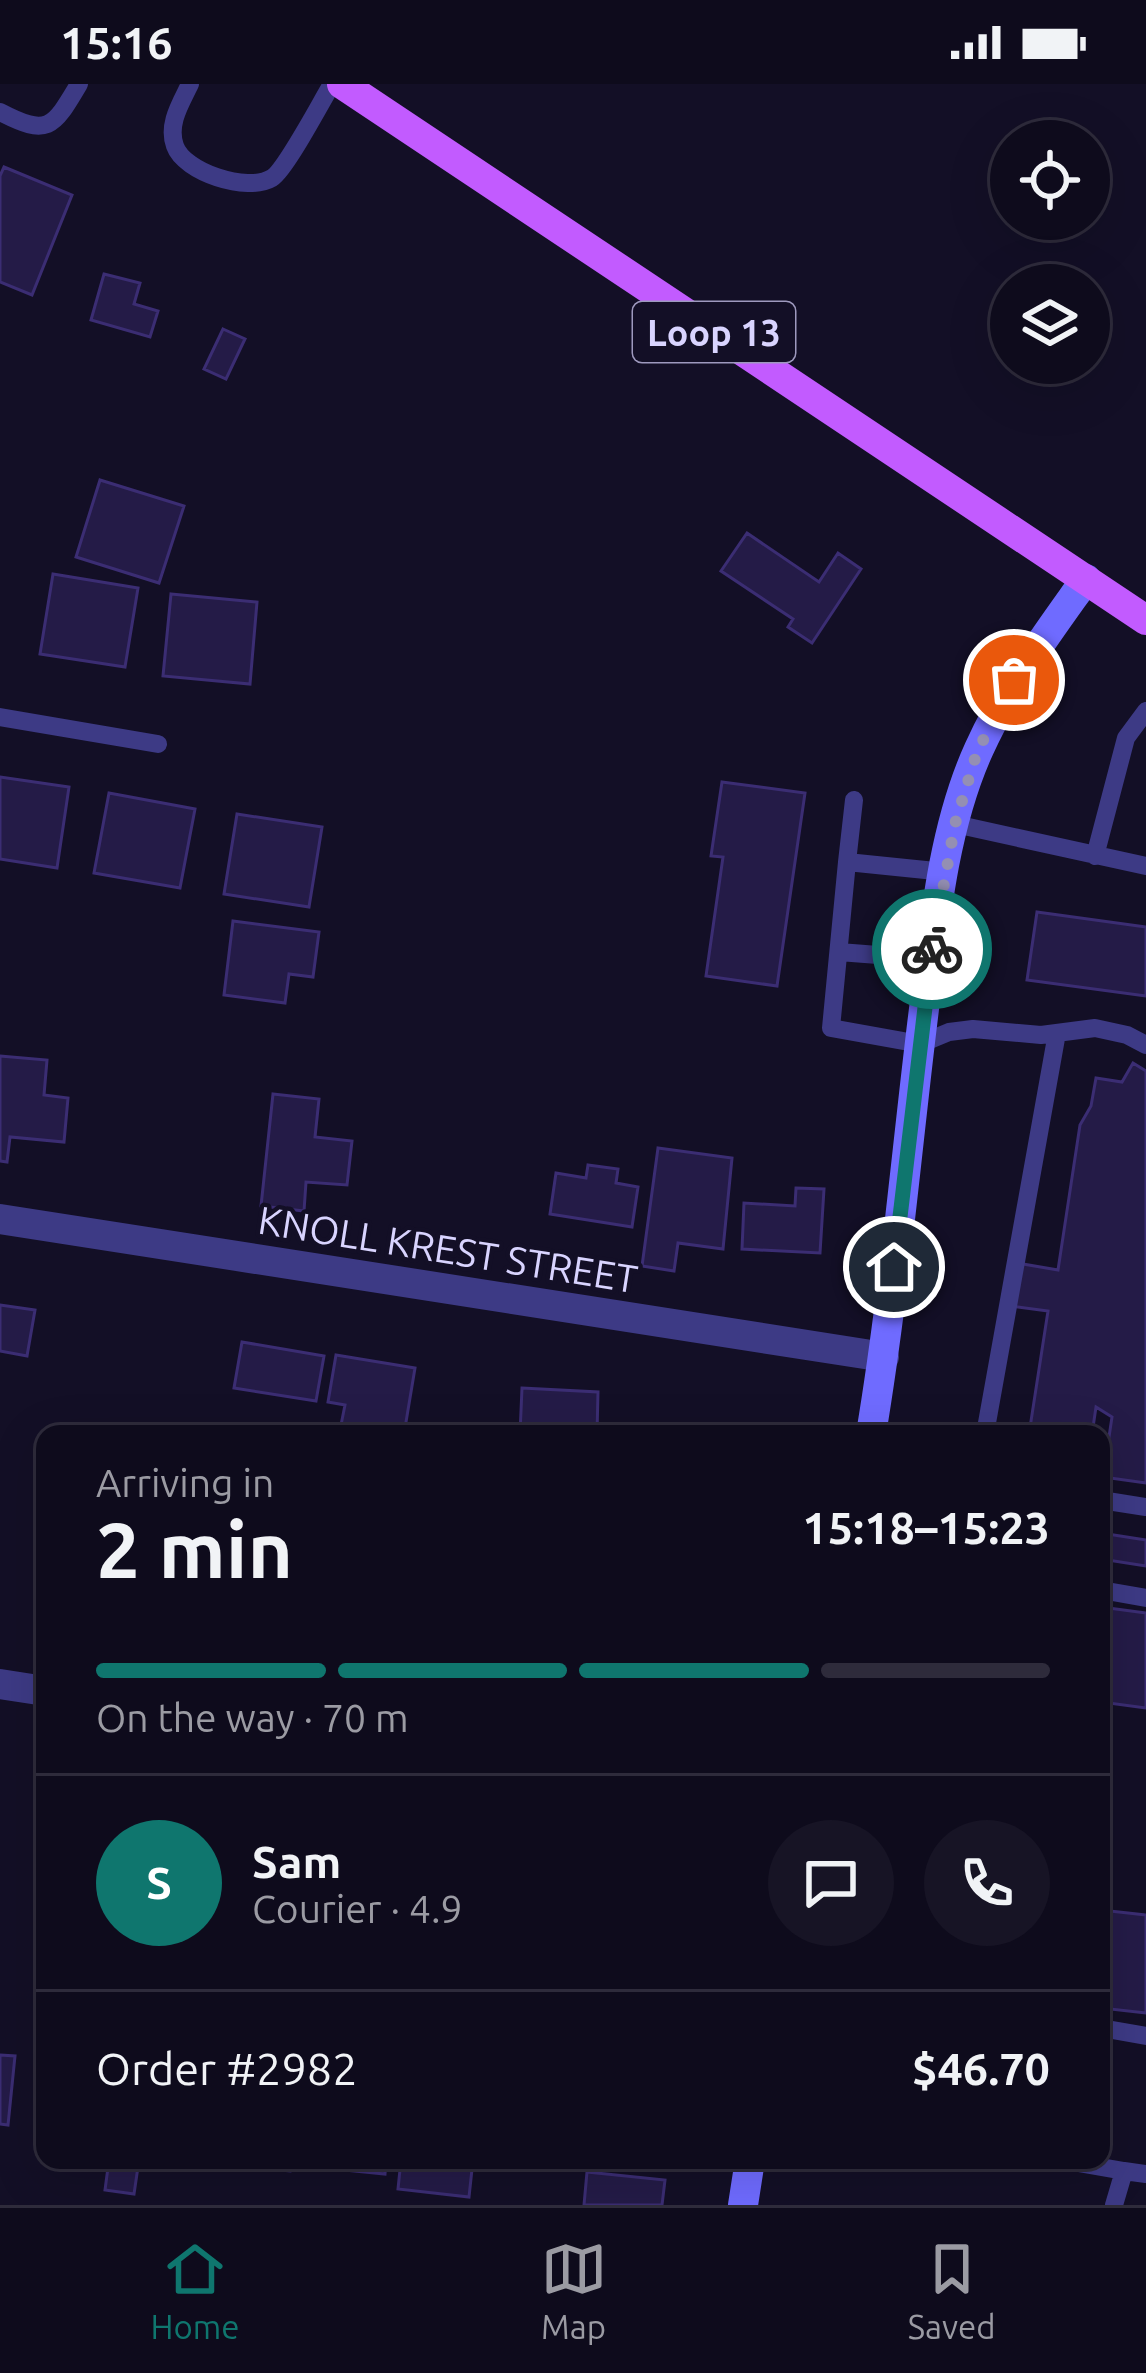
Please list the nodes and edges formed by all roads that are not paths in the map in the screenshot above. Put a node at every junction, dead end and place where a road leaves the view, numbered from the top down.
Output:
1 (80, 84) edge
2 (190, 84) edge
3 (332, 84) edge
4 (342, 84) edge
5 (0, 112) edge
6 (1086, 579) junction
7 (1146, 620) edge
8 (1146, 711) edge
9 (0, 717) edge
10 (158, 744) dead end
11 (854, 800) dead end
12 (955, 824) junction
13 (1095, 856) junction
14 (847, 862) junction
15 (1146, 866) edge
16 (945, 872) junction
17 (839, 952) junction
18 (930, 958) junction
19 (1057, 1033) junction
20 (920, 1044) junction
21 (1146, 1045) edge
22 (0, 1219) edge
23 (884, 1357) junction
24 (873, 1425) edge
25 (987, 1425) edge
26 (1110, 1501) edge
27 (1146, 1507) edge
28 (1110, 1592) edge
29 (1146, 1598) edge
30 (0, 1684) edge
31 (36, 1690) edge
32 (1110, 2030) edge
33 (1146, 2036) edge
34 (749, 2169) edge
35 (1110, 2169) edge
36 (1124, 2171) junction
37 (1146, 2174) edge
38 (743, 2205) edge
39 (1114, 2205) edge

1 - 5 lane
2 - 3 lane
4 - 6 main road, Loop 13
6 - 7 main road, Loop 13
6 - 12 street
8 - 13 lane
9 - 10 lane
11 - 14 lane
12 - 13 lane
12 - 16 street
13 - 15 lane
14 - 16 lane
14 - 17 lane
16 - 18 street
17 - 18 lane
17 - 20 lane
18 - 20 street
19 - 20 lane
19 - 21 lane
19 - 25 lane
20 - 23 street
22 - 23 street, KNOLL KREST STREET
23 - 24 street
26 - 27 lane
28 - 29 lane
30 - 31 street
32 - 33 lane
34 - 38 street
35 - 36 lane
36 - 37 lane
36 - 39 lane

